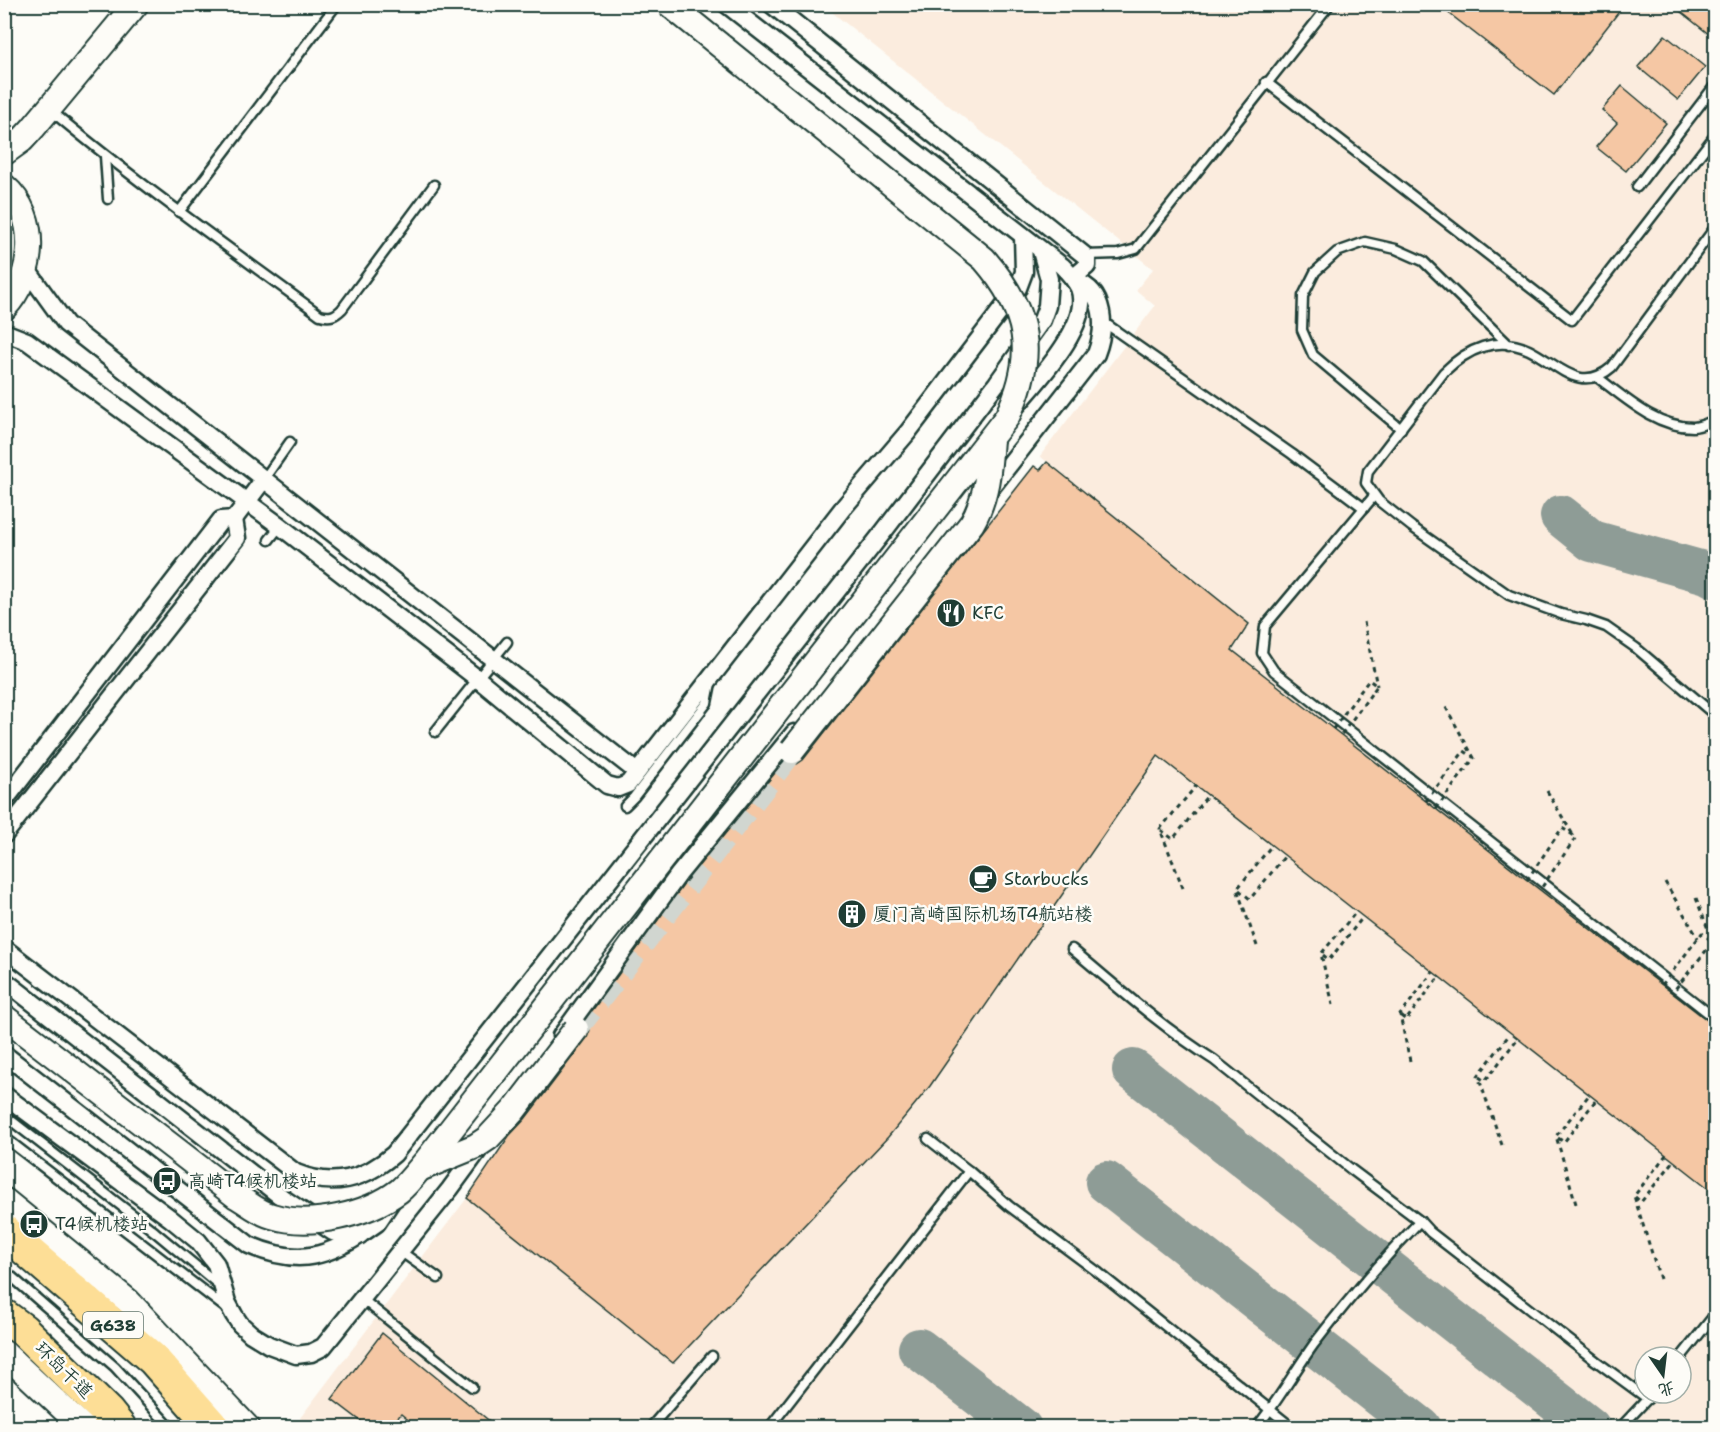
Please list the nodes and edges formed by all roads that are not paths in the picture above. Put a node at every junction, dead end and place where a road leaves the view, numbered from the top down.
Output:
1 (136, 4) edge
2 (337, 4) edge
3 (669, 4) edge
4 (726, 4) edge
5 (771, 4) edge
6 (1330, 4) edge
7 (1266, 82) junction
8 (1716, 84) edge
9 (49, 109) junction
10 (1716, 134) edge
11 (4, 153) edge
12 (105, 156) junction
13 (434, 185) dead end
14 (4, 186) edge
15 (1637, 187) dead end
16 (108, 199) dead end
17 (179, 212) junction
18 (1716, 226) edge
19 (1023, 236) junction
20 (1041, 251) junction
21 (1084, 255) junction
22 (27, 270) junction
23 (1074, 280) junction
24 (4, 309) edge
25 (1102, 321) junction
26 (4, 332) edge
27 (1509, 345) junction
28 (1597, 377) junction
29 (1716, 420) edge
30 (1401, 429) junction
31 (991, 439) junction
32 (290, 442) dead end
33 (264, 479) junction
34 (1374, 496) junction
35 (247, 502) junction
36 (1364, 508) junction
37 (234, 519) junction
38 (280, 526) junction
39 (269, 540) dead end
40 (507, 642) dead end
41 (493, 659) junction
42 (712, 678) junction
43 (478, 679) junction
44 (1716, 716) edge
45 (435, 732) dead end
46 (792, 751) tunnel mouth
47 (637, 772) junction
48 (4, 801) edge
49 (625, 806) dead end
50 (4, 835) edge
51 (4, 948) edge
52 (1072, 949) dead end
53 (4, 980) edge
54 (4, 1017) edge
55 (1716, 1019) edge
56 (576, 1029) tunnel mouth
57 (4, 1054) edge
58 (4, 1095) edge
59 (4, 1115) edge
60 (4, 1137) edge
61 (928, 1139) dead end
62 (420, 1168) junction
63 (969, 1171) junction
64 (4, 1200) edge
65 (1420, 1221) junction
66 (4, 1231) edge
67 (364, 1232) junction
68 (400, 1251) junction
69 (4, 1270) edge
70 (438, 1278) dead end
71 (224, 1290) junction
72 (362, 1299) junction
73 (1716, 1313) edge
74 (234, 1315) junction
75 (4, 1316) edge
76 (1691, 1345) edge
77 (4, 1353) edge
78 (712, 1356) dead end
79 (1633, 1385) edge
80 (472, 1387) dead end
81 (1642, 1405) edge
82 (1271, 1409) junction
83 (84, 1428) edge
84 (120, 1428) edge
85 (171, 1428) edge
86 (214, 1428) edge
87 (248, 1428) edge
88 (650, 1428) edge
89 (769, 1428) edge
90 (1256, 1428) edge
91 (1293, 1428) edge
92 (1620, 1428) edge

1 - 9 street
2 - 17 lane
3 - 31 street, bridge
4 - 19 street
5 - 21 street
6 - 7 lane
7 - 10 lane
7 - 21 lane
8 - 15 lane
9 - 11 street
9 - 12 lane
12 - 16 lane
12 - 17 lane
13 - 17 lane
14 - 22 street
18 - 28 lane
19 - 20 street
19 - 42 street
20 - 23 street
20 - 51 street
21 - 23 street
22 - 24 street
22 - 33 street
23 - 25 street
23 - 67 street
25 - 36 lane
25 - 68 street
26 - 35 street
27 - 28 lane
27 - 30 lane
27 - 30 lane
28 - 29 lane
30 - 34 lane
31 - 46 street, bridge
31 - 62 street, bridge
32 - 33 lane
33 - 35 street
33 - 41 street
34 - 36 lane
34 - 44 lane
35 - 37 street
35 - 38 street
36 - 55 lane
37 - 48 street
37 - 50 street
38 - 39 lane
38 - 43 street
40 - 41 lane
41 - 43 lane
41 - 47 street
42 - 47 street
42 - 49 lane
43 - 45 lane
43 - 47 street
52 - 65 lane
53 - 67 street
54 - 62 street, bridge
56 - 62 street, bridge
57 - 67 street
58 - 71 street
59 - 71 lane
60 - 74 lane
61 - 63 lane
63 - 82 lane
63 - 89 lane
64 - 87 street
65 - 79 lane
65 - 82 lane
66 - 86 highway, G638
68 - 70 lane
68 - 72 street
69 - 85 lane
71 - 74 street
72 - 74 street
72 - 80 lane
73 - 76 lane
75 - 84 highway, 环岛干道
77 - 83 street
78 - 88 lane
81 - 92 lane
82 - 90 lane
82 - 91 lane

